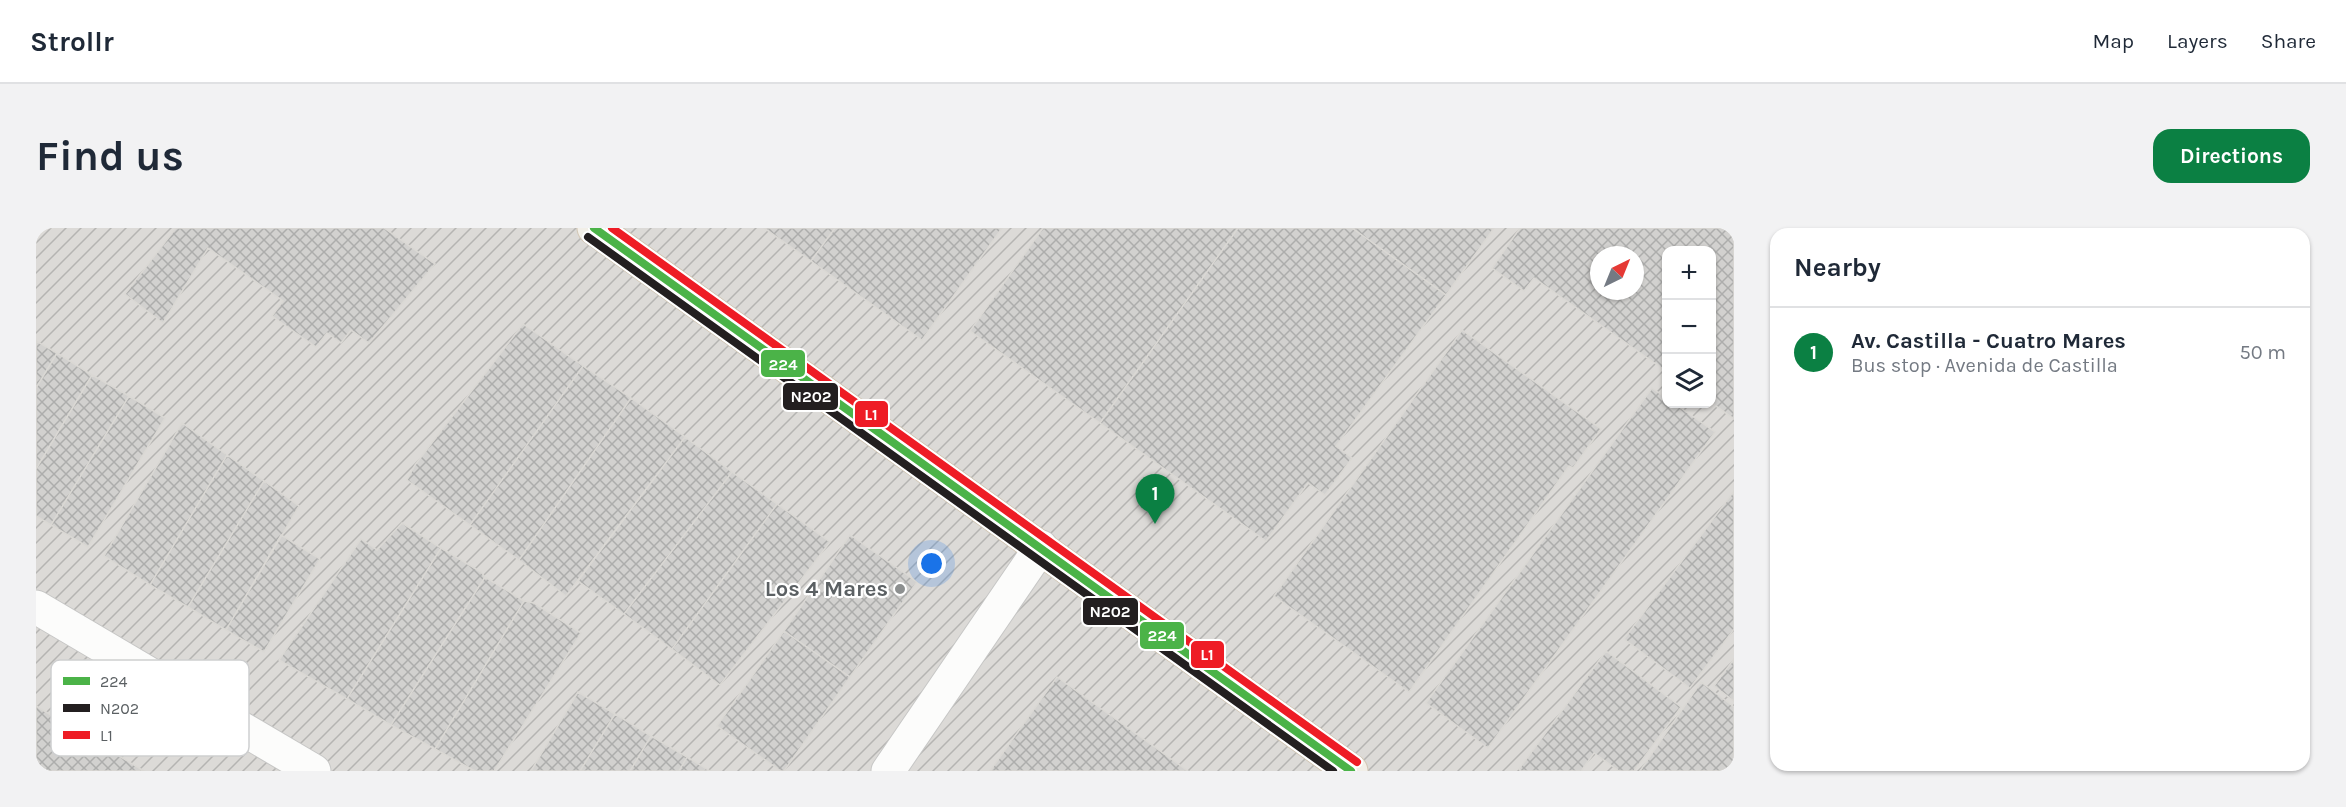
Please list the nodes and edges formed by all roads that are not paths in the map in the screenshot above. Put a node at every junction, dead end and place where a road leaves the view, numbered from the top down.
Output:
1 (594, 228) edge
2 (1041, 547) junction
3 (36, 607) edge
4 (126, 660) edge
5 (249, 733) edge
6 (314, 771) edge
7 (888, 771) edge
8 (1351, 771) edge

1 - 2 main road
2 - 7 street
2 - 8 main road
3 - 4 street
5 - 6 street

